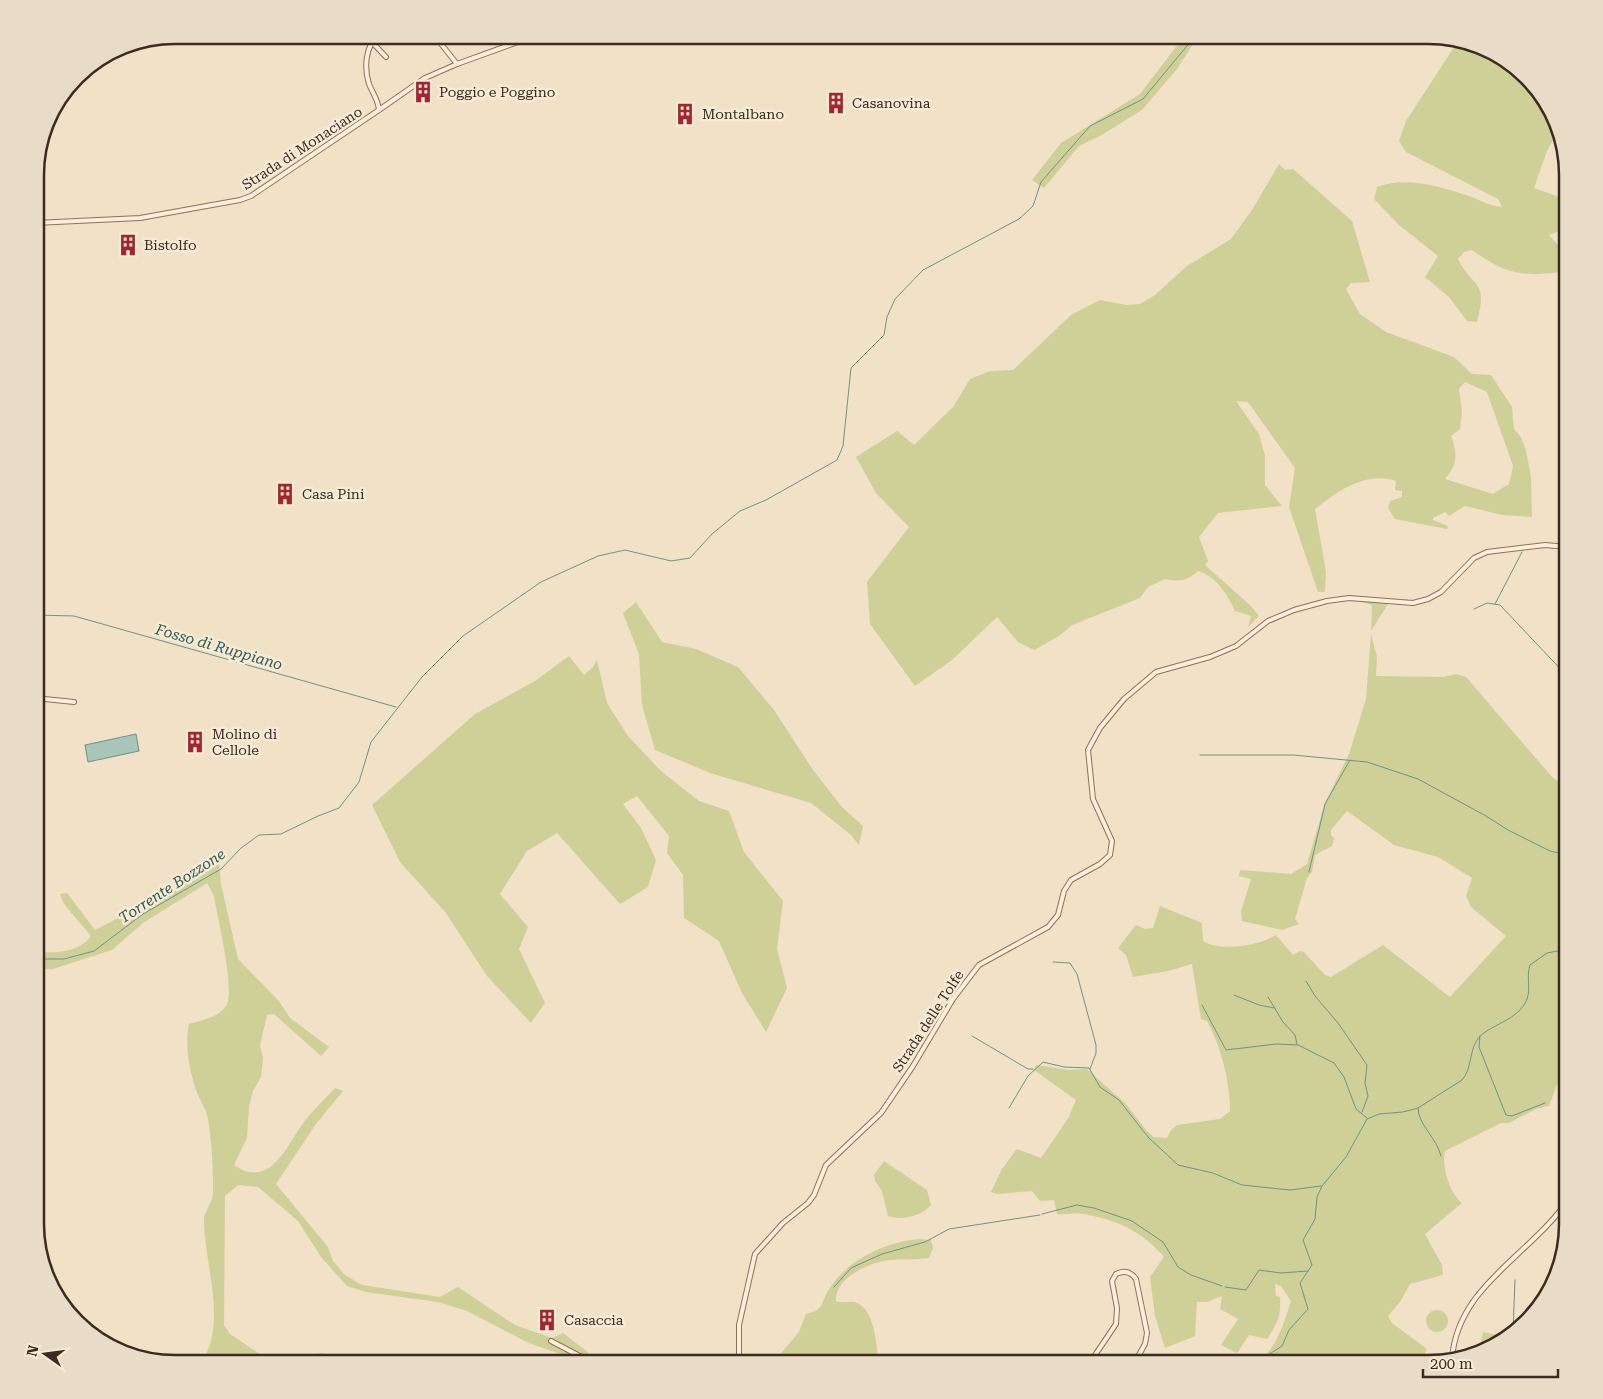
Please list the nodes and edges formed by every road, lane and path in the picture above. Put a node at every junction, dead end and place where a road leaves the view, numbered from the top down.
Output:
1 (370, 44) edge
2 (374, 44) edge
3 (441, 44) edge
4 (512, 44) edge
5 (386, 57) dead end
6 (457, 64) junction
7 (379, 110) junction
8 (44, 223) edge
9 (1559, 546) edge
10 (44, 699) edge
11 (74, 702) dead end
12 (1559, 1212) edge
13 (551, 1341) dead end
14 (1453, 1353) edge
15 (578, 1355) edge
16 (739, 1355) edge
17 (1095, 1355) edge
18 (1138, 1355) edge

1 - 7 street, Strada di Monaciano
2 - 5 street
3 - 6 street
4 - 6 street
6 - 7 street
7 - 8 street, Strada di Monaciano
9 - 16 street, Strada delle Tolfe
10 - 11 street
12 - 14 street
13 - 15 street
17 - 18 street

